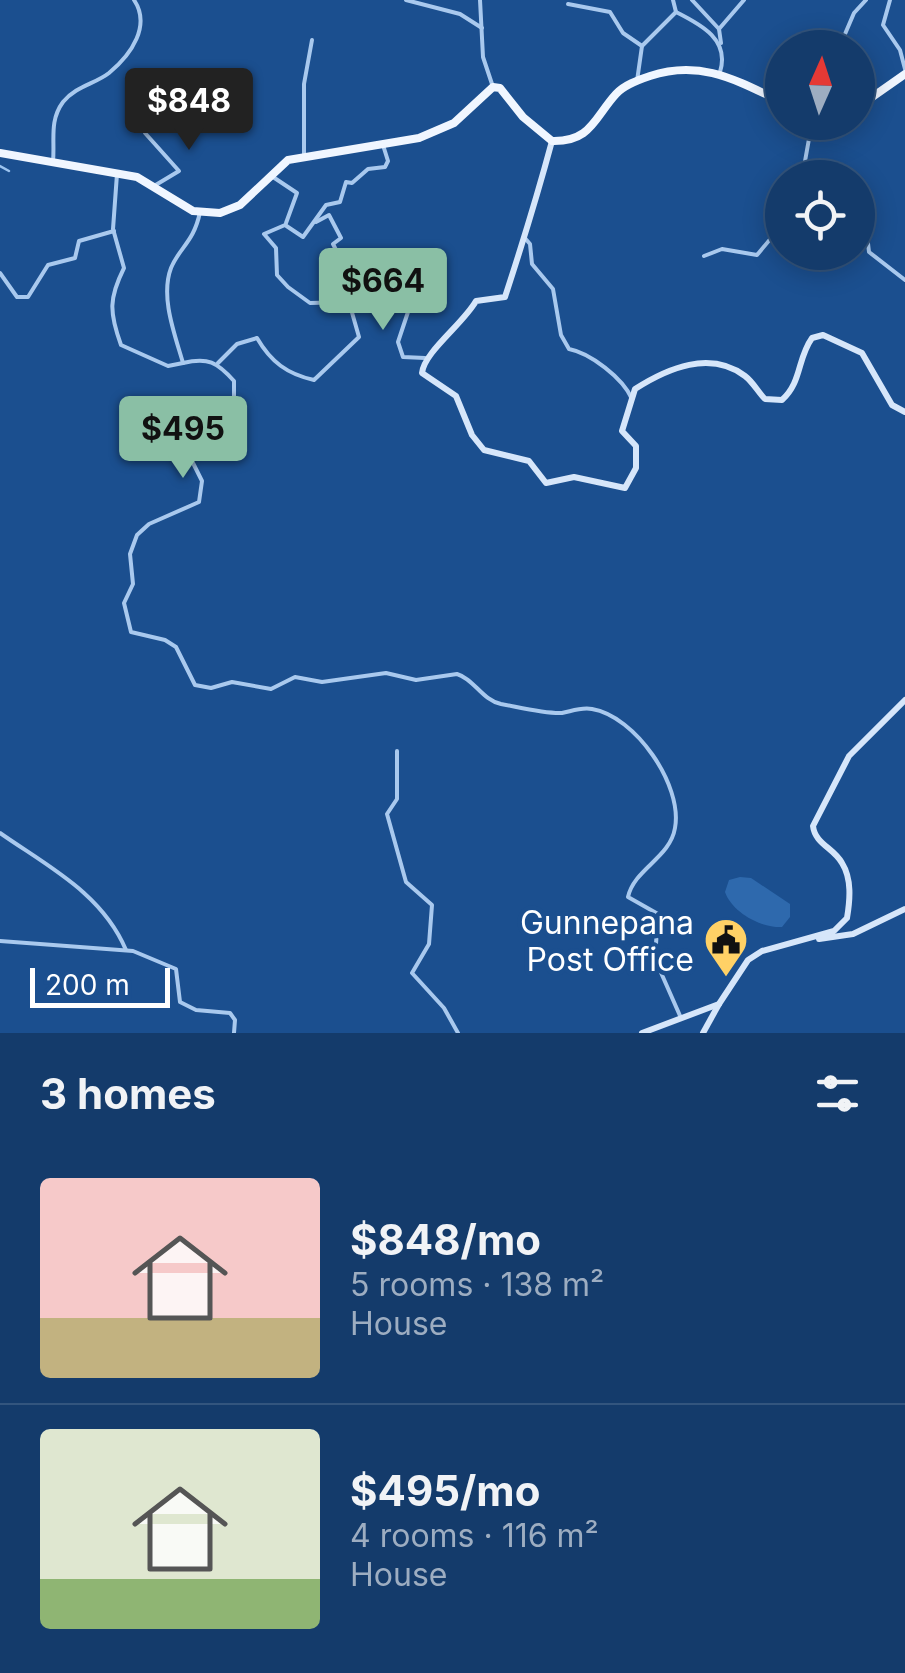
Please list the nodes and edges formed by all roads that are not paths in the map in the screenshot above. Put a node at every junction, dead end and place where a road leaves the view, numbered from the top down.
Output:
1 (134, 0) edge
2 (406, 0) edge
3 (480, 0) edge
4 (673, 0) edge
5 (692, 0) edge
6 (744, 0) edge
7 (866, 0) edge
8 (890, 0) edge
9 (568, 4) dead end
10 (676, 12) junction
11 (482, 28) junction
12 (719, 29) junction
13 (847, 30) edge
14 (312, 40) dead end
15 (642, 46) junction
16 (722, 47) junction
17 (905, 72) edge
18 (718, 76) junction
19 (637, 81) junction
20 (493, 87) junction
21 (765, 95) edge
22 (875, 97) edge
23 (155, 99) dead end
24 (552, 141) junction
25 (383, 145) junction
26 (0, 153) edge
27 (304, 154) junction
28 (53, 162) junction
29 (117, 173) junction
30 (270, 175) junction
31 (154, 186) junction
32 (200, 212) junction
33 (316, 222) junction
34 (285, 225) junction
35 (114, 231) junction
36 (524, 237) junction
37 (765, 245) edge
38 (704, 256) dead end
39 (875, 257) edge
40 (0, 272) edge
41 (905, 280) edge
42 (353, 283) junction
43 (349, 302) junction
44 (425, 358) junction
45 (183, 363) junction
46 (218, 363) junction
47 (632, 399) junction
48 (905, 412) edge
49 (905, 700) edge
50 (397, 750) dead end
51 (0, 833) edge
52 (905, 908) edge
53 (788, 940) junction
54 (0, 942) edge
55 (126, 950) junction
56 (719, 1004) junction
57 (680, 1018) junction
58 (234, 1033) edge
59 (458, 1033) edge
60 (642, 1033) edge
61 (704, 1033) edge

1 - 28 street
2 - 11 street
3 - 11 street
4 - 10 street
5 - 12 street
6 - 12 street
7 - 13 street
8 - 17 street
9 - 15 street
10 - 15 street
10 - 16 street
11 - 20 street
12 - 16 street
14 - 27 street
15 - 19 street
16 - 18 street
17 - 22 main road
18 - 19 main road
18 - 21 main road
19 - 24 main road
20 - 24 main road
20 - 25 main road
23 - 31 street
24 - 36 street
25 - 27 main road
25 - 33 street
26 - 28 main road
27 - 30 main road
28 - 29 main road
29 - 31 main road
29 - 35 street
30 - 32 main road
30 - 34 street
31 - 32 main road
32 - 45 street
33 - 34 street
33 - 42 street
34 - 43 street
35 - 40 street
35 - 45 street
36 - 44 street
36 - 47 street
37 - 38 street
39 - 41 street
42 - 43 street
42 - 44 street
43 - 46 street
44 - 47 street
45 - 46 street
46 - 57 street
47 - 48 street
49 - 53 street
50 - 59 street
51 - 55 street
52 - 53 street
53 - 56 street
54 - 55 street
55 - 58 street
56 - 57 street
56 - 61 street
57 - 60 street

